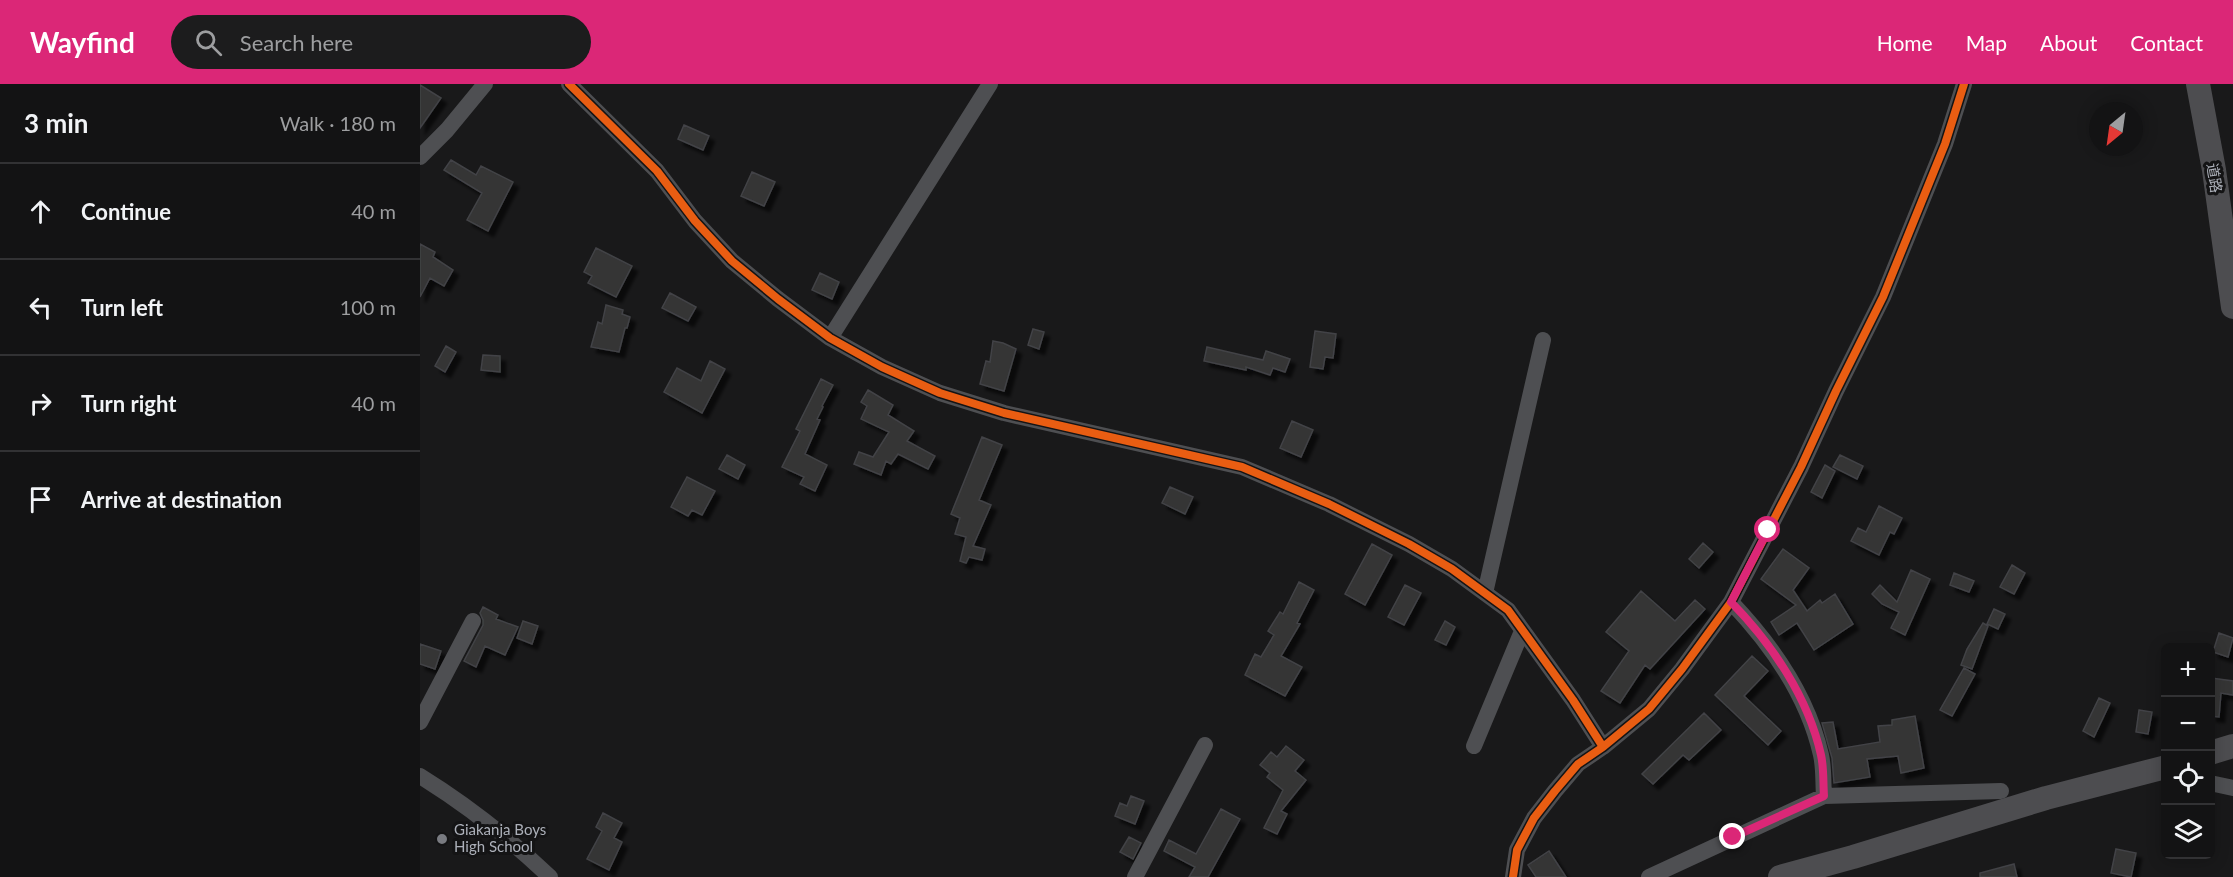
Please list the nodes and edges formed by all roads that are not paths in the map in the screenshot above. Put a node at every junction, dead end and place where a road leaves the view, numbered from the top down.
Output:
1 (485, 84) edge
2 (569, 84) edge
3 (990, 84) edge
4 (1964, 84) edge
5 (2198, 84) edge
6 (420, 157) edge
7 (2233, 307) edge
8 (830, 338) junction
9 (1543, 340) dead end
10 (1485, 593) junction
11 (1731, 602) junction
12 (473, 621) dead end
13 (1522, 631) junction
14 (420, 722) edge
15 (1205, 745) dead end
16 (1474, 746) dead end
17 (2233, 746) edge
18 (1603, 747) junction
19 (2215, 752) edge
20 (2161, 767) edge
21 (420, 776) edge
22 (2215, 784) edge
23 (2233, 788) edge
24 (2001, 791) dead end
25 (1824, 796) junction
26 (550, 877) edge
27 (1135, 877) edge
28 (1513, 877) edge
29 (1649, 877) edge
30 (1780, 877) edge

1 - 6 street
2 - 8 street
3 - 8 street
4 - 11 street
5 - 7 main road, 道路
8 - 10 street
9 - 10 street
10 - 13 street
11 - 18 street
11 - 25 street
12 - 14 street
13 - 16 street
13 - 18 street
15 - 27 street
17 - 19 main road
18 - 28 street
20 - 30 main road
21 - 26 street
22 - 23 street
24 - 25 street
25 - 29 street

